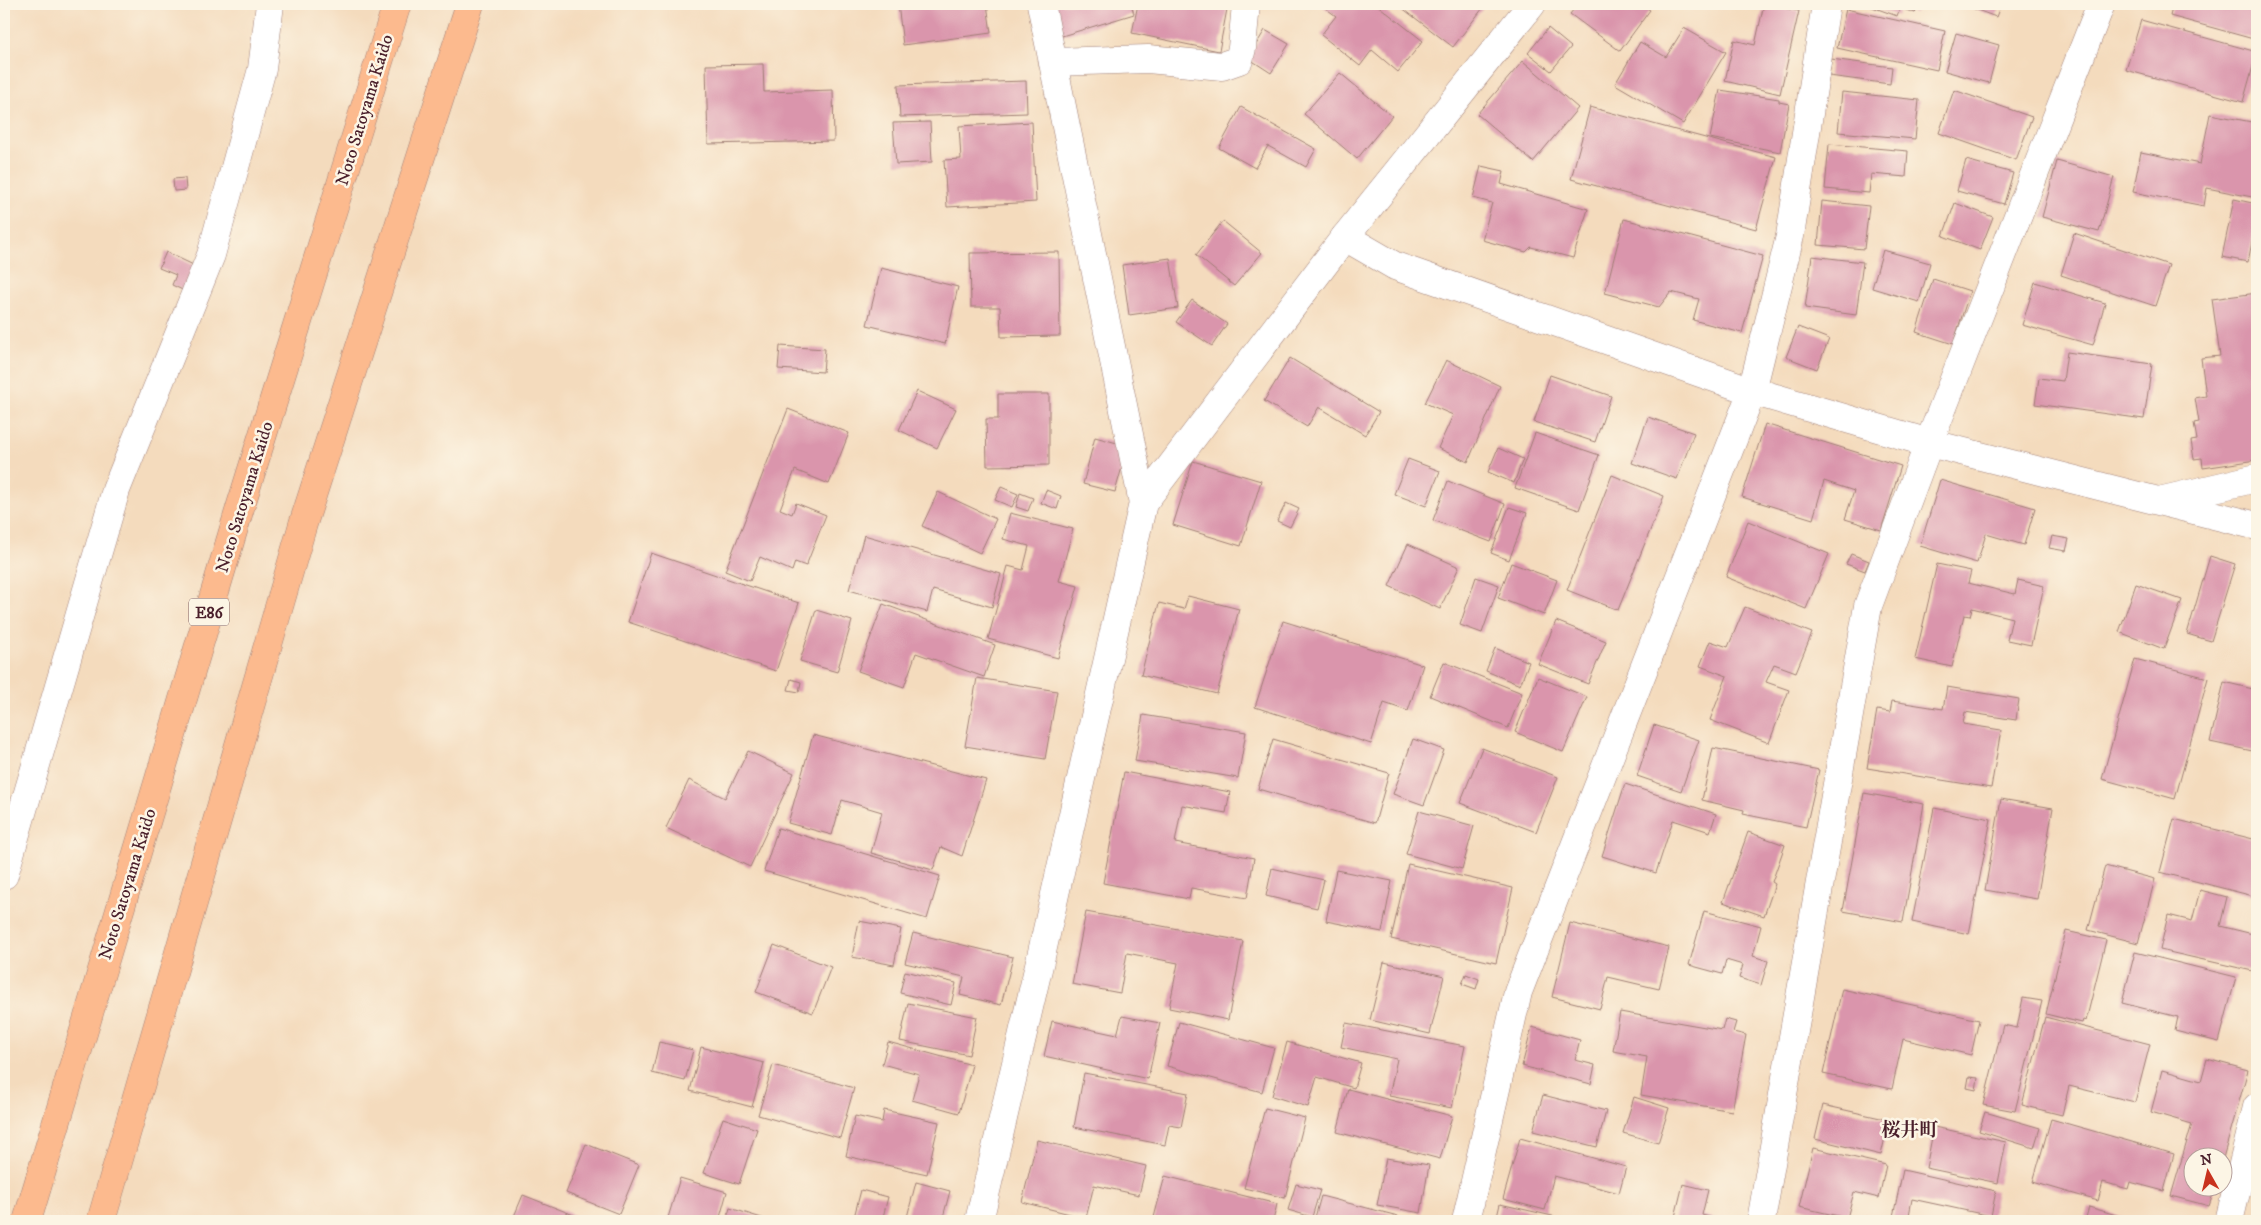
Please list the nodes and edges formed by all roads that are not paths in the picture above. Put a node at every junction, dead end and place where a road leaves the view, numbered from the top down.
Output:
1 (270, 4) edge
2 (396, 4) edge
3 (470, 4) edge
4 (1040, 4) edge
5 (1246, 4) edge
6 (1532, 4) edge
7 (1826, 4) edge
8 (2101, 4) edge
9 (1053, 62) junction
10 (1345, 237) junction
11 (1752, 391) junction
12 (1928, 443) junction
13 (2257, 478) edge
14 (2160, 501) junction
15 (1143, 504) junction
16 (2257, 526) edge
17 (4, 875) edge
18 (2257, 1107) edge
19 (28, 1221) edge
20 (101, 1221) edge
21 (979, 1221) edge
22 (1466, 1221) edge
23 (1760, 1221) edge
24 (2229, 1221) edge

1 - 17 street
2 - 19 highway, Noto Satoyama Kaido / E86
3 - 20 highway
4 - 9 street
5 - 9 street
6 - 10 street
7 - 11 street
8 - 12 street
9 - 15 street
10 - 11 street
10 - 15 street
11 - 12 street
11 - 22 street
12 - 14 street
12 - 23 street
13 - 14 street
14 - 16 street
15 - 21 street
18 - 24 street

